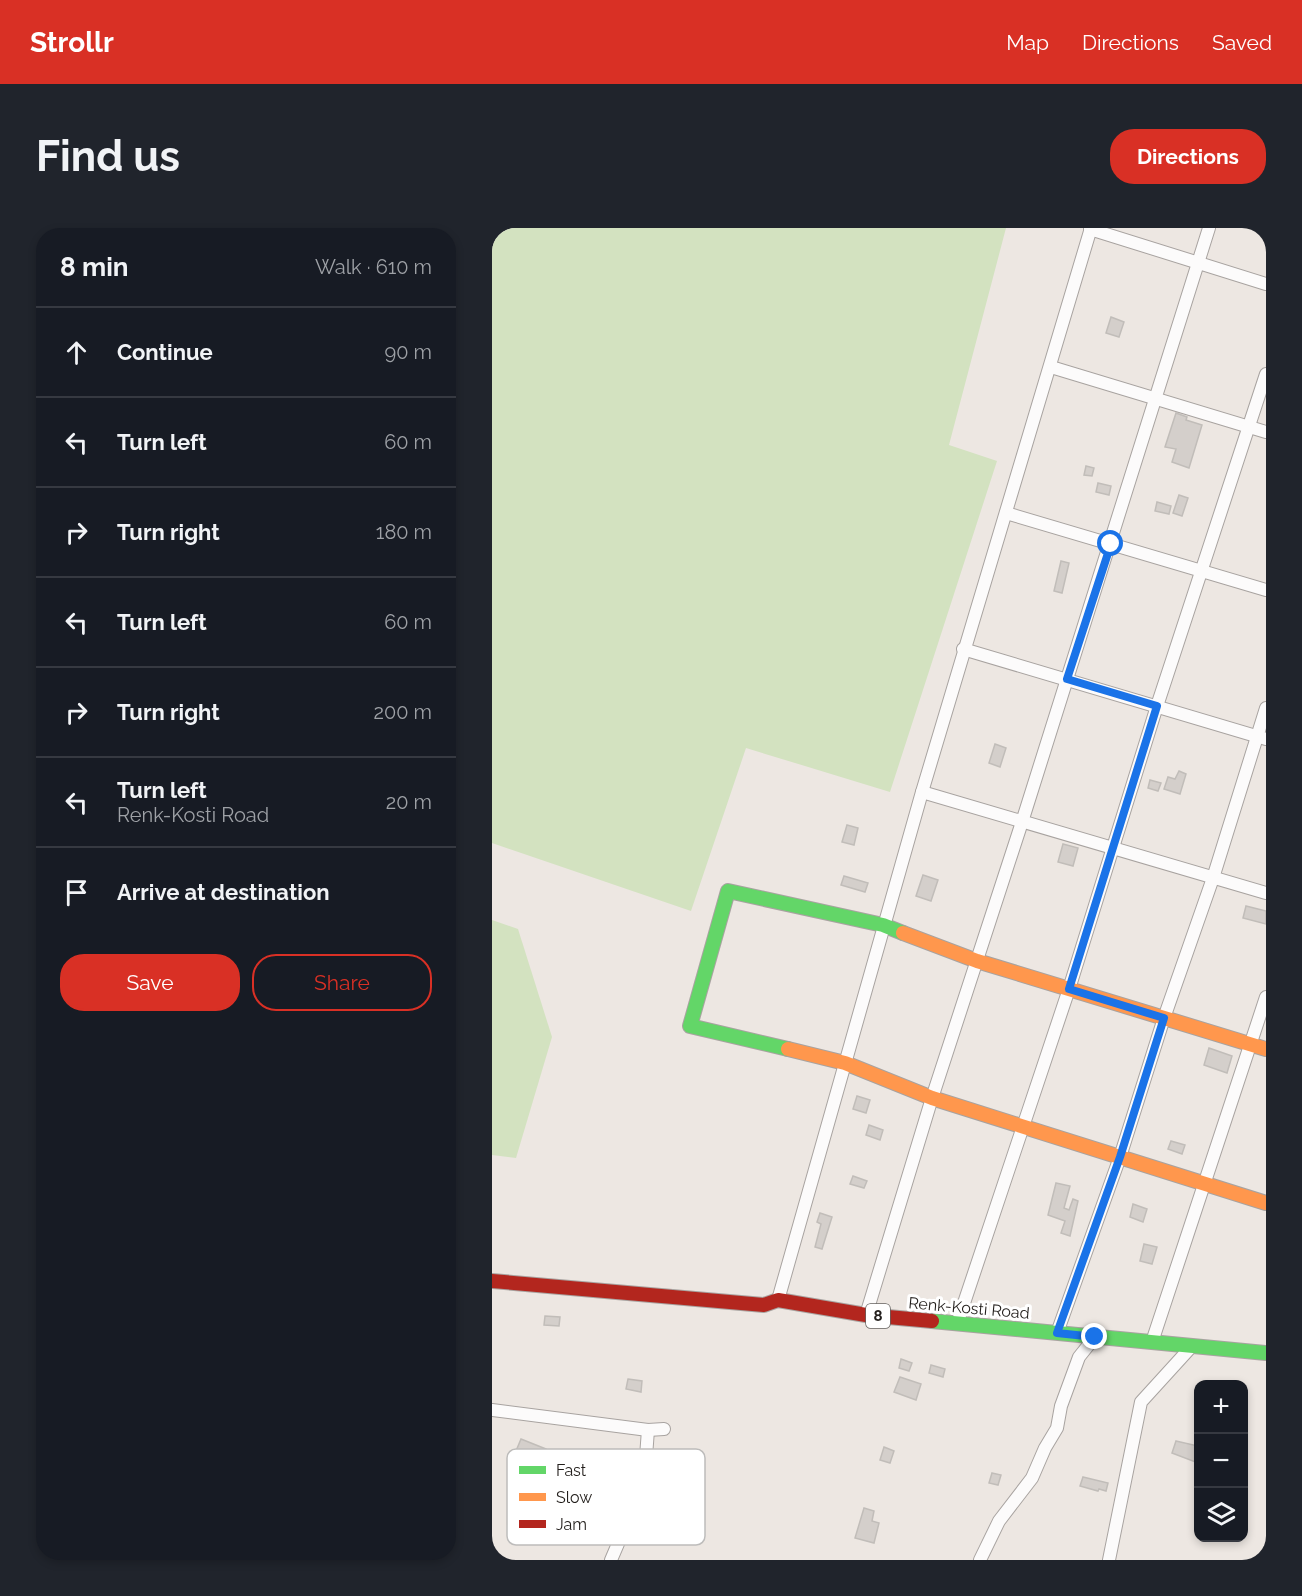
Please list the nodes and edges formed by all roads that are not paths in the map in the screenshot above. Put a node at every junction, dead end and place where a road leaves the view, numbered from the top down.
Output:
1 (1209, 228) edge
2 (1090, 229) edge
3 (1198, 263) junction
4 (1266, 284) edge
5 (1051, 367) junction
6 (1266, 374) edge
7 (1157, 399) junction
8 (1249, 427) junction
9 (1266, 432) edge
10 (1006, 513) junction
11 (1111, 544) junction
12 (1201, 571) junction
13 (1266, 590) edge
14 (963, 649) junction
15 (1067, 679) junction
16 (1157, 706) junction
17 (1266, 708) edge
18 (1261, 737) edge
19 (922, 792) junction
20 (1022, 822) junction
21 (1113, 848) junction
22 (1213, 878) junction
23 (1266, 893) edge
24 (883, 925) junction
25 (977, 961) junction
26 (1069, 989) junction
27 (1266, 997) edge
28 (1164, 1018) junction
29 (1250, 1044) junction
30 (1266, 1049) edge
31 (845, 1063) junction
32 (932, 1098) junction
33 (1023, 1126) junction
34 (1120, 1157) junction
35 (1206, 1184) junction
36 (1266, 1203) edge
37 (492, 1281) edge
38 (778, 1300) junction
39 (866, 1315) junction
40 (957, 1324) junction
41 (1057, 1333) junction
42 (1095, 1337) junction
43 (1152, 1342) junction
44 (1192, 1346) junction
45 (1265, 1350) edge
46 (492, 1410) edge
47 (664, 1429) dead end
48 (648, 1430) junction
49 (647, 1449) edge
50 (618, 1545) edge
51 (611, 1560) edge
52 (980, 1560) edge
53 (1109, 1560) edge

1 - 3 street
2 - 3 street
2 - 5 street
3 - 4 street
3 - 7 street
5 - 7 street
5 - 10 street
6 - 8 street
7 - 8 street
7 - 11 street
8 - 9 street
8 - 12 street
10 - 11 street
10 - 14 street
11 - 12 street
11 - 15 street
12 - 13 street
12 - 16 street
14 - 15 street
14 - 19 street
15 - 16 street
15 - 20 street
16 - 18 street
16 - 21 street
17 - 18 street
18 - 22 street
19 - 20 street
19 - 24 street
20 - 21 street
20 - 25 street
21 - 22 street
21 - 26 street
22 - 23 street
22 - 28 street
24 - 25 street
24 - 31 street
24 - 31 street
25 - 26 street
25 - 32 street
26 - 28 street
26 - 33 street
27 - 29 street
28 - 29 street
28 - 34 street
29 - 30 street
29 - 35 street
31 - 32 street
31 - 38 street
32 - 33 street
32 - 39 street
33 - 34 street
33 - 40 street
34 - 35 street
34 - 41 street
35 - 36 street
35 - 43 street
37 - 38 street, Renk-Kosti Road / 8
38 - 39 street, Renk-Kosti Road / 8
39 - 40 street, Renk-Kosti Road / 8
40 - 41 street, Renk-Kosti Road / 8
41 - 42 street, Renk-Kosti Road / 8
42 - 43 street, Renk-Kosti Road / 8
42 - 52 street
43 - 44 street, Renk-Kosti Road / 8
44 - 45 street, Renk-Kosti Road / 8
44 - 53 street
46 - 48 street
47 - 48 street
48 - 49 street
50 - 51 street

